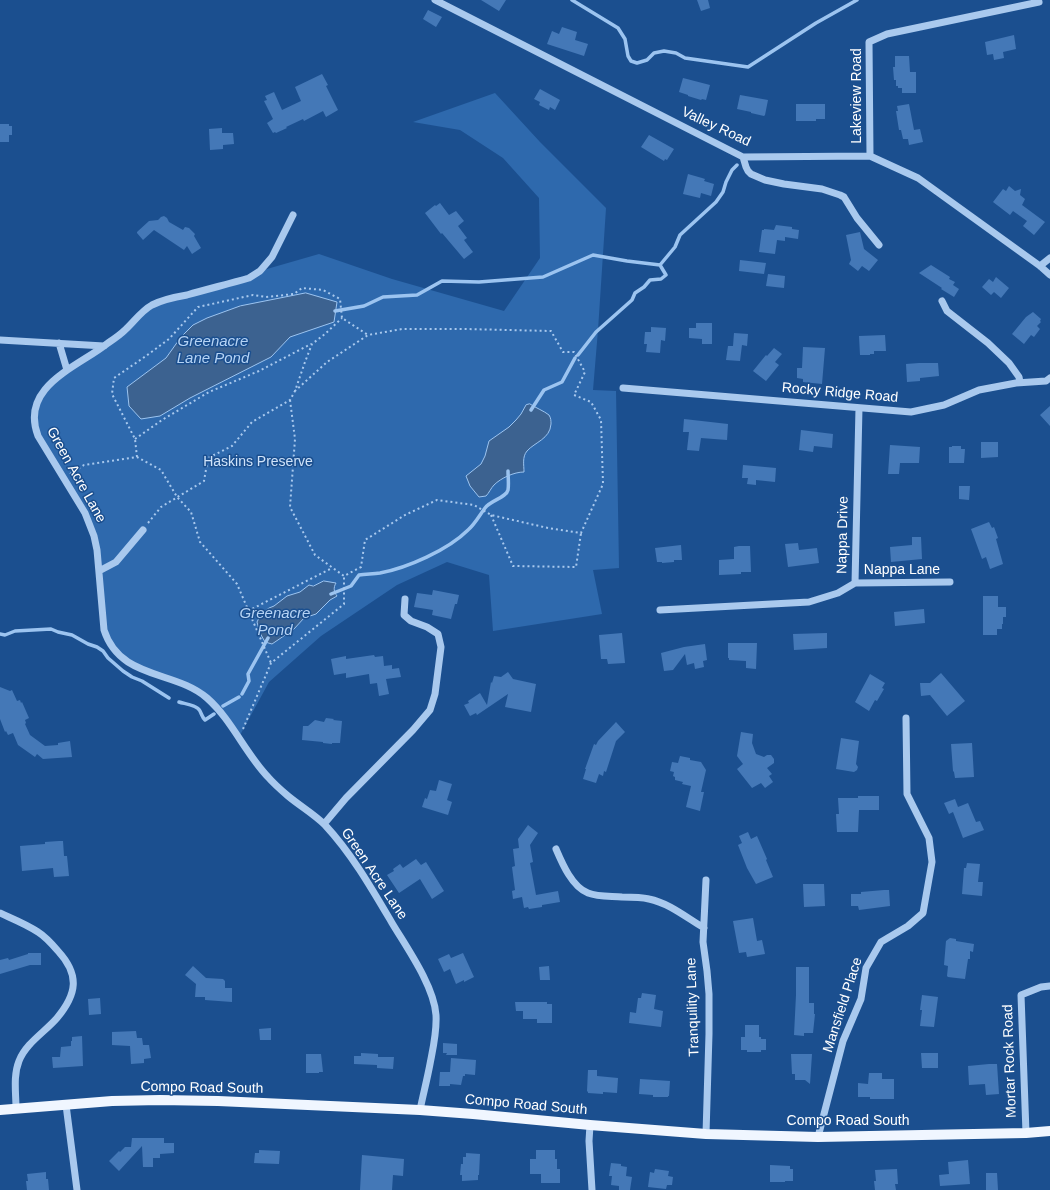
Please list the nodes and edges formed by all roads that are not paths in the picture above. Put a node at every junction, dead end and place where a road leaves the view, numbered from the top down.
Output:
1 (435, 0) edge
2 (1039, 2) dead end
3 (870, 156) junction
4 (743, 157) junction
5 (293, 215) dead end
6 (879, 245) dead end
7 (1050, 258) edge
8 (1040, 266) junction
9 (1050, 275) edge
10 (942, 301) dead end
11 (0, 340) edge
12 (59, 343) junction
13 (104, 346) junction
14 (66, 370) junction
15 (1050, 378) edge
16 (1020, 382) junction
17 (623, 388) dead end
18 (859, 408) junction
19 (143, 530) road end
20 (100, 571) junction
21 (950, 582) dead end
22 (855, 583) junction
23 (405, 599) dead end
24 (660, 610) dead end
25 (906, 718) dead end
26 (324, 824) junction
27 (556, 849) dead end
28 (706, 880) dead end
29 (0, 913) edge
30 (704, 928) junction
31 (1050, 986) edge
32 (66, 1105) junction
33 (16, 1109) junction
34 (0, 1110) edge
35 (420, 1110) junction
36 (590, 1125) junction
37 (1050, 1131) edge
38 (1026, 1133) junction
39 (706, 1134) junction
40 (818, 1137) junction
41 (77, 1190) edge
42 (592, 1190) edge

1 - 4 street, Valley Road
2 - 3 street, Lakeview Road
3 - 4 street, Valley Road
3 - 8 street, Valley Road
4 - 6 street
5 - 13 street, Green Acre Lane
7 - 8 street
8 - 9 street, Valley Road
10 - 16 street
11 - 12 street
12 - 13 street
12 - 14 street
13 - 14 street, Green Acre Lane
14 - 20 street, Green Acre Lane
15 - 16 street, Rocky Ridge Road
16 - 18 street, Rocky Ridge Road
17 - 18 street, Rocky Ridge Road
18 - 22 street, Nappa Drive
19 - 20 street
20 - 26 street, Green Acre Lane
21 - 22 street, Nappa Lane
22 - 24 street, Nappa Drive
23 - 26 street
25 - 40 street, Mansfield Place
26 - 35 street, Green Acre Lane
27 - 30 street
28 - 30 street, Tranquility Lane
29 - 33 street
30 - 39 street, Tranquility Lane
31 - 38 street, Mortar Rock Road
32 - 33 main road, Compo Road South
32 - 35 main road, Compo Road South
32 - 41 street
33 - 34 main road, Compo Road South
35 - 36 main road, Compo Road South
36 - 39 main road, Compo Road South
36 - 42 street
37 - 38 main road, Compo Road South
38 - 40 main road, Compo Road South
39 - 40 main road, Compo Road South

